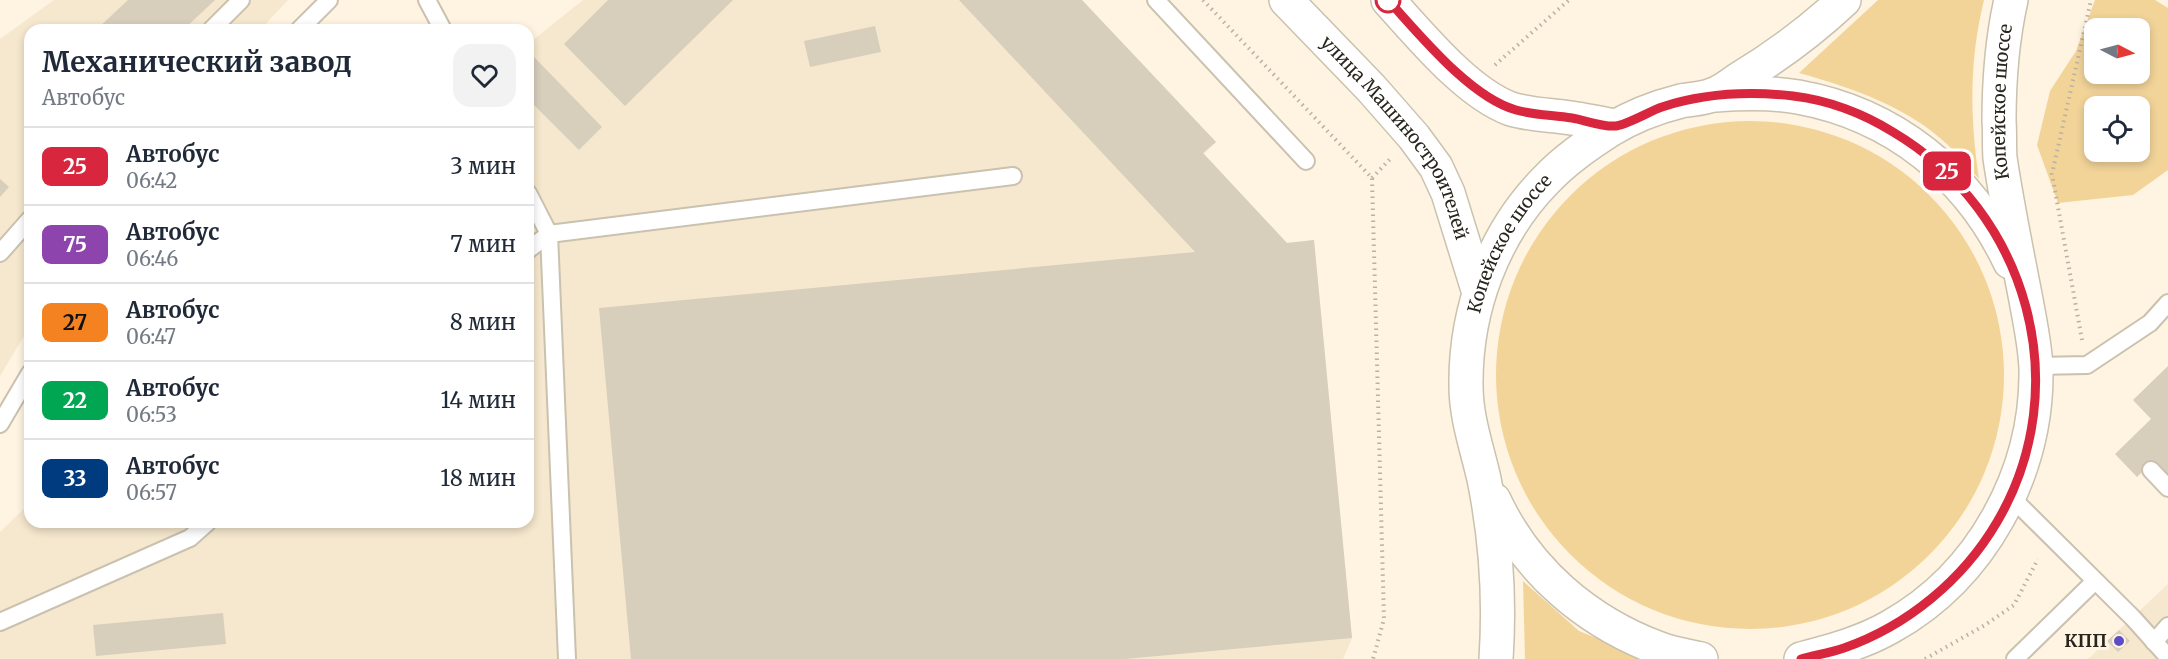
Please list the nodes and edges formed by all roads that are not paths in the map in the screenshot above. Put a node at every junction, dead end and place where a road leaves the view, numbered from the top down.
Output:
1 (241, 0) edge
2 (329, 0) edge
3 (427, 0) edge
4 (1156, 0) edge
5 (1286, 0) edge
6 (1388, 0) edge
7 (1844, 0) edge
8 (2011, 0) edge
9 (217, 24) edge
10 (305, 24) edge
11 (440, 24) edge
12 (1713, 95) junction
13 (1616, 126) junction
14 (1306, 161) dead end
15 (1013, 176) dead end
16 (534, 205) edge
17 (24, 226) edge
18 (549, 234) junction
19 (534, 245) edge
20 (0, 253) edge
21 (1479, 293) junction
22 (2168, 303) edge
23 (2029, 317) junction
24 (2036, 366) junction
25 (24, 383) edge
26 (0, 424) edge
27 (2151, 470) dead end
28 (1484, 479) junction
29 (2168, 488) edge
30 (2010, 496) junction
31 (201, 528) edge
32 (2095, 580) junction
33 (0, 622) edge
34 (2168, 626) edge
35 (2154, 642) junction
36 (2168, 657) edge
37 (567, 659) edge
38 (1496, 659) edge
39 (1701, 659) edge
40 (1801, 659) edge
41 (2015, 659) edge

1 - 9 lane
2 - 10 lane
3 - 11 lane
4 - 14 lane
5 - 21 main road, улица Машиностроителей
6 - 13 main road
7 - 12 main road, Копейское шоссе
8 - 23 main road, Копейское шоссе
12 - 13 main road, Копейское шоссе
12 - 23 main road
13 - 21 main road, Копейское шоссе
15 - 18 lane
16 - 18 lane
17 - 20 lane
18 - 19 lane
18 - 37 lane
21 - 28 main road, Копейское шоссе
22 - 24 lane
23 - 24 main road, Копейское шоссе
24 - 30 main road, Копейское шоссе
25 - 26 lane
27 - 29 lane
28 - 38 main road, Копейское шоссе
28 - 39 main road
30 - 32 lane
30 - 40 main road, Копейское шоссе
31 - 33 lane
32 - 35 lane
32 - 41 lane
34 - 35 lane
35 - 36 lane

